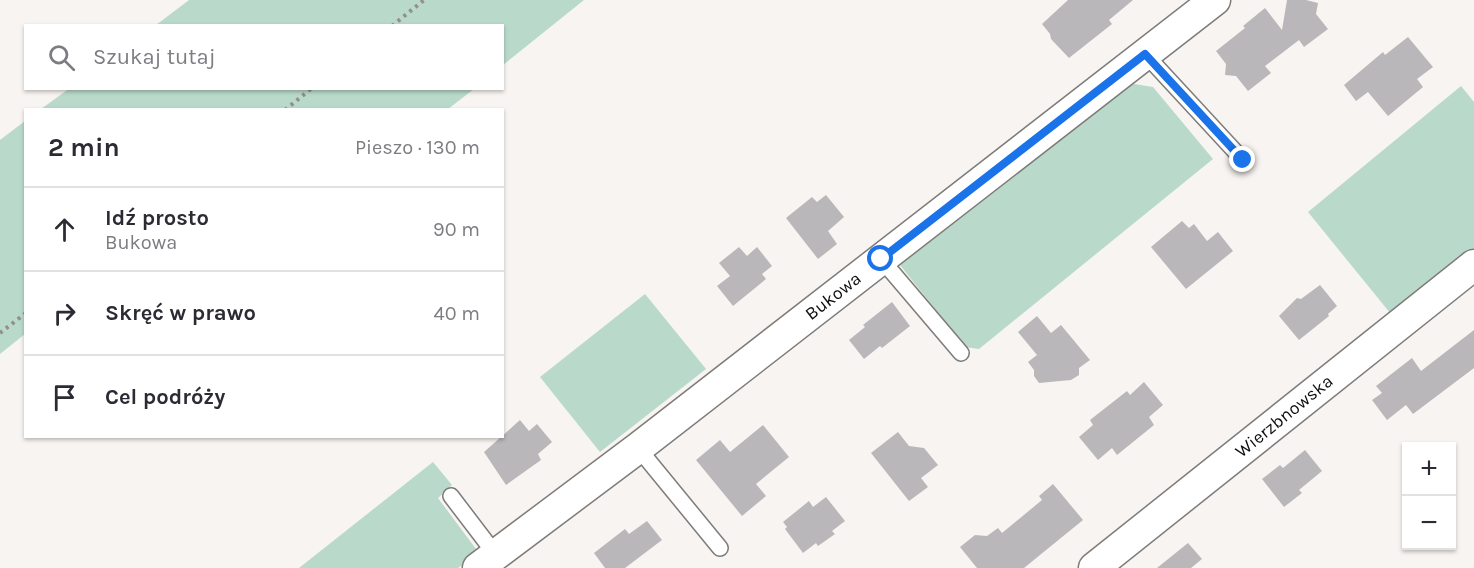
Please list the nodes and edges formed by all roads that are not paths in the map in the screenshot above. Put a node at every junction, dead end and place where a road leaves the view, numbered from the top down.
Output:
1 (1215, 0) edge
2 (1145, 54) junction
3 (1243, 160) dead end
4 (881, 259) junction
5 (1474, 265) edge
6 (961, 353) dead end
7 (638, 448) junction
8 (451, 496) dead end
9 (720, 548) dead end
10 (487, 561) edge
11 (1094, 568) edge

1 - 2 street, Bukowa
2 - 3 lane
2 - 4 street, Bukowa
4 - 6 lane
4 - 7 street, Bukowa
5 - 11 street, Wierzbnowska
7 - 9 lane
7 - 10 street, Bukowa
8 - 10 lane

